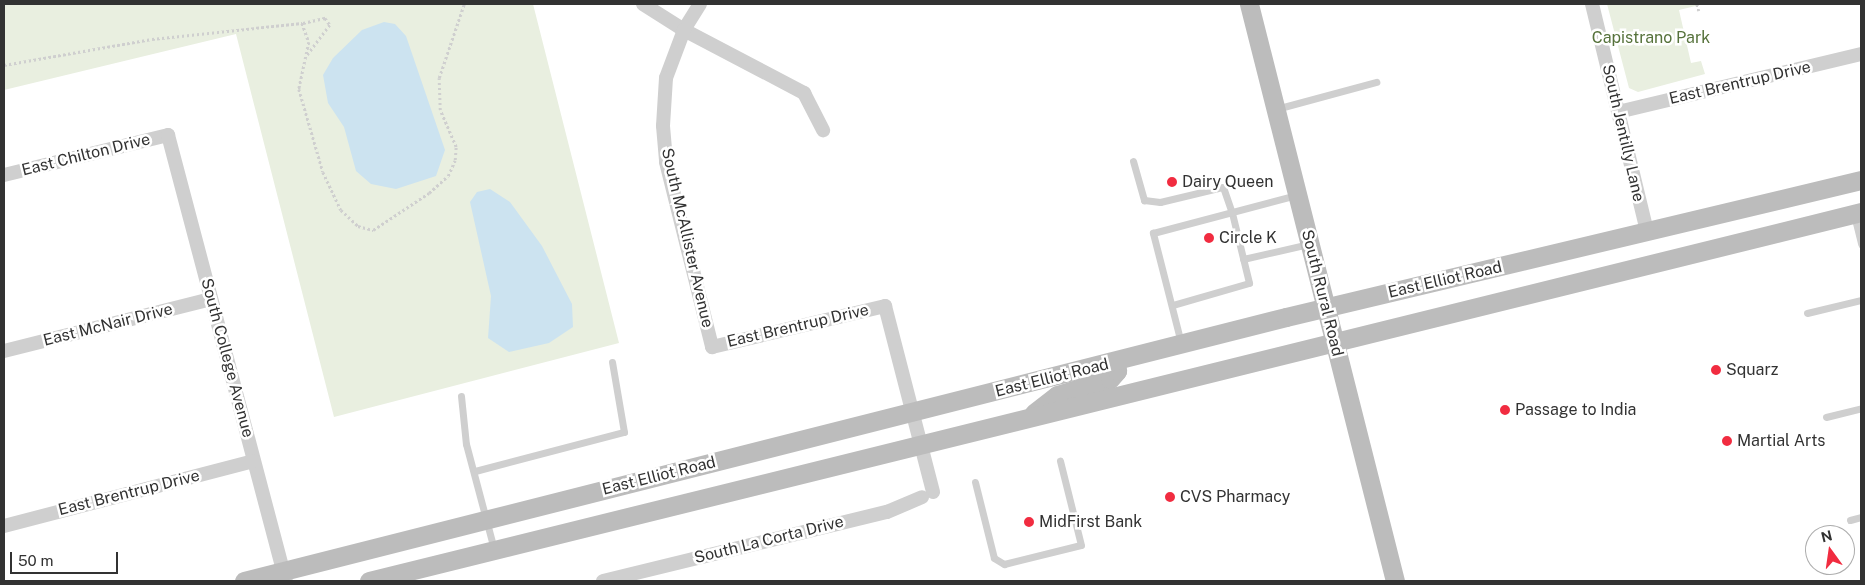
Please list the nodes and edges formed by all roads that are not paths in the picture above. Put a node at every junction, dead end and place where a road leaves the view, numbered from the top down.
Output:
1 (643, 4) edge
2 (700, 4) edge
3 (1249, 4) edge
4 (1592, 4) edge
5 (684, 30) junction
6 (1861, 54) edge
7 (1376, 82) dead end
8 (1276, 109) junction
9 (1618, 112) junction
10 (823, 130) dead end
11 (168, 135) joint
12 (1133, 161) dead end
13 (4, 175) edge
14 (1861, 180) edge
15 (1297, 195) junction
16 (1232, 213) junction
17 (1858, 213) edge
18 (1647, 232) junction
19 (1310, 244) junction
20 (1861, 244) edge
21 (1243, 260) junction
22 (211, 299) junction
23 (1861, 300) edge
24 (1173, 305) junction
25 (1326, 308) junction
26 (1807, 312) dead end
27 (1335, 342) junction
28 (1181, 345) junction
29 (712, 347) joint
30 (4, 351) edge
31 (612, 362) dead end
32 (1116, 363) junction
33 (461, 396) dead end
34 (1861, 408) edge
35 (912, 413) junction
36 (1029, 416) junction
37 (1826, 417) dead end
38 (920, 443) junction
39 (254, 461) junction
40 (1060, 461) dead end
41 (475, 471) junction
42 (975, 482) dead end
43 (1861, 517) edge
44 (487, 520) junction
45 (1850, 520) dead end
46 (4, 526) edge
47 (444, 531) junction
48 (494, 550) junction
49 (452, 560) junction
50 (284, 576) edge
51 (244, 581) edge
52 (369, 581) edge
53 (603, 581) edge
54 (1395, 581) edge

1 - 5 street
2 - 5 street
3 - 8 main road, South Rural Road
4 - 9 street, South Jentilly Lane
5 - 10 street
5 - 29 street, South McAllister Avenue
6 - 9 street, East Brentrup Drive
7 - 8 lane
8 - 15 main road, South Rural Road
9 - 18 street, South Jentilly Lane
11 - 13 street, East Chilton Drive
11 - 22 street, South College Avenue
12 - 16 lane
14 - 18 main road, East Elliot Road
15 - 16 lane
15 - 19 main road, South Rural Road
16 - 21 lane
16 - 24 lane
17 - 20 lane
17 - 27 main road, East Elliot Road
18 - 25 main road, East Elliot Road
19 - 21 lane
19 - 25 main road, South Rural Road
21 - 24 lane
22 - 30 street, East McNair Drive
22 - 39 street, South College Avenue
23 - 26 lane
24 - 28 lane
25 - 27 main road, South Rural Road
25 - 28 main road, East Elliot Road
27 - 36 main road, East Elliot Road
27 - 54 main road, South Rural Road
28 - 32 main road, East Elliot Road
29 - 35 street, East Brentrup Drive
31 - 41 lane
32 - 35 main road, East Elliot Road
32 - 36 main road
33 - 41 lane
34 - 37 lane
35 - 38 street
35 - 44 main road, East Elliot Road
36 - 38 main road, East Elliot Road
38 - 48 main road, East Elliot Road
38 - 53 street, South La Corta Drive
39 - 46 street, East Brentrup Drive
39 - 50 street, South College Avenue
40 - 42 lane
41 - 44 lane
43 - 45 lane
44 - 47 main road, East Elliot Road
44 - 48 lane
47 - 49 main road
47 - 50 main road, East Elliot Road
48 - 49 main road, East Elliot Road
49 - 52 main road, East Elliot Road
50 - 51 main road, East Elliot Road

